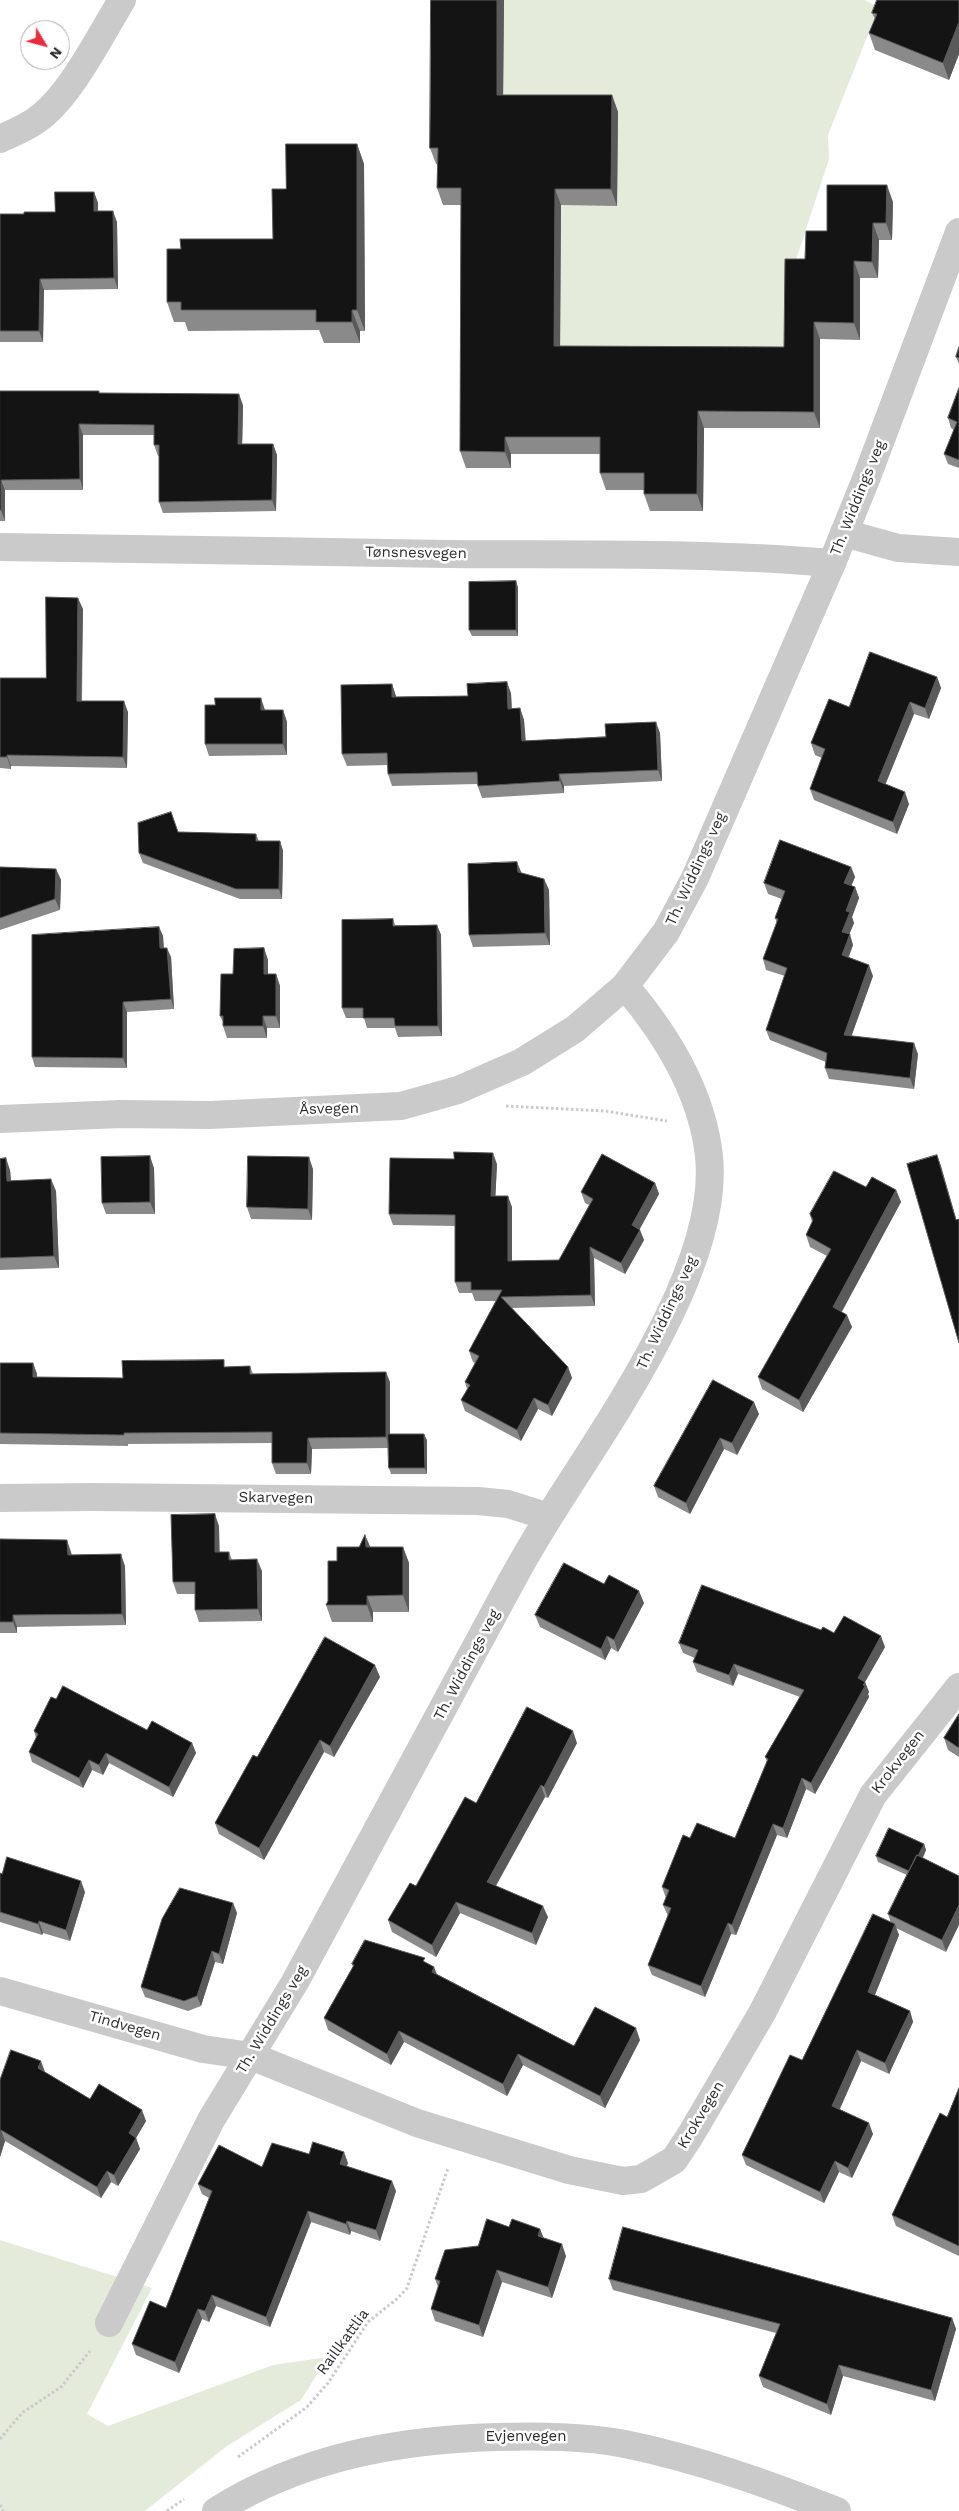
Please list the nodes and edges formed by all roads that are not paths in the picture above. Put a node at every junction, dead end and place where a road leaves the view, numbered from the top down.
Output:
1 (122, 0) edge
2 (0, 139) edge
3 (959, 232) edge
4 (844, 532) junction
5 (0, 547) edge
6 (959, 552) edge
7 (832, 563) junction
8 (625, 986) junction
9 (0, 1119) edge
10 (0, 1498) edge
11 (549, 1517) junction
12 (959, 1687) edge
13 (0, 1991) edge
14 (251, 2056) junction
15 (109, 2323) road end
16 (222, 2507) edge
17 (837, 2511) edge

1 - 2 street
3 - 4 street, Th. Widdings veg
4 - 6 street
4 - 7 street, Th. Widdings veg
5 - 7 street, Tønsnesvegen
7 - 8 street, Th. Widdings veg
8 - 9 street, Åsvegen
8 - 11 street, Th. Widdings veg
10 - 11 street, Skarvegen
11 - 14 street, Th. Widdings veg
12 - 14 street, Krokvegen
13 - 14 street, Tindvegen
14 - 15 street, Th. Widdings veg
16 - 17 street, Evjenvegen

